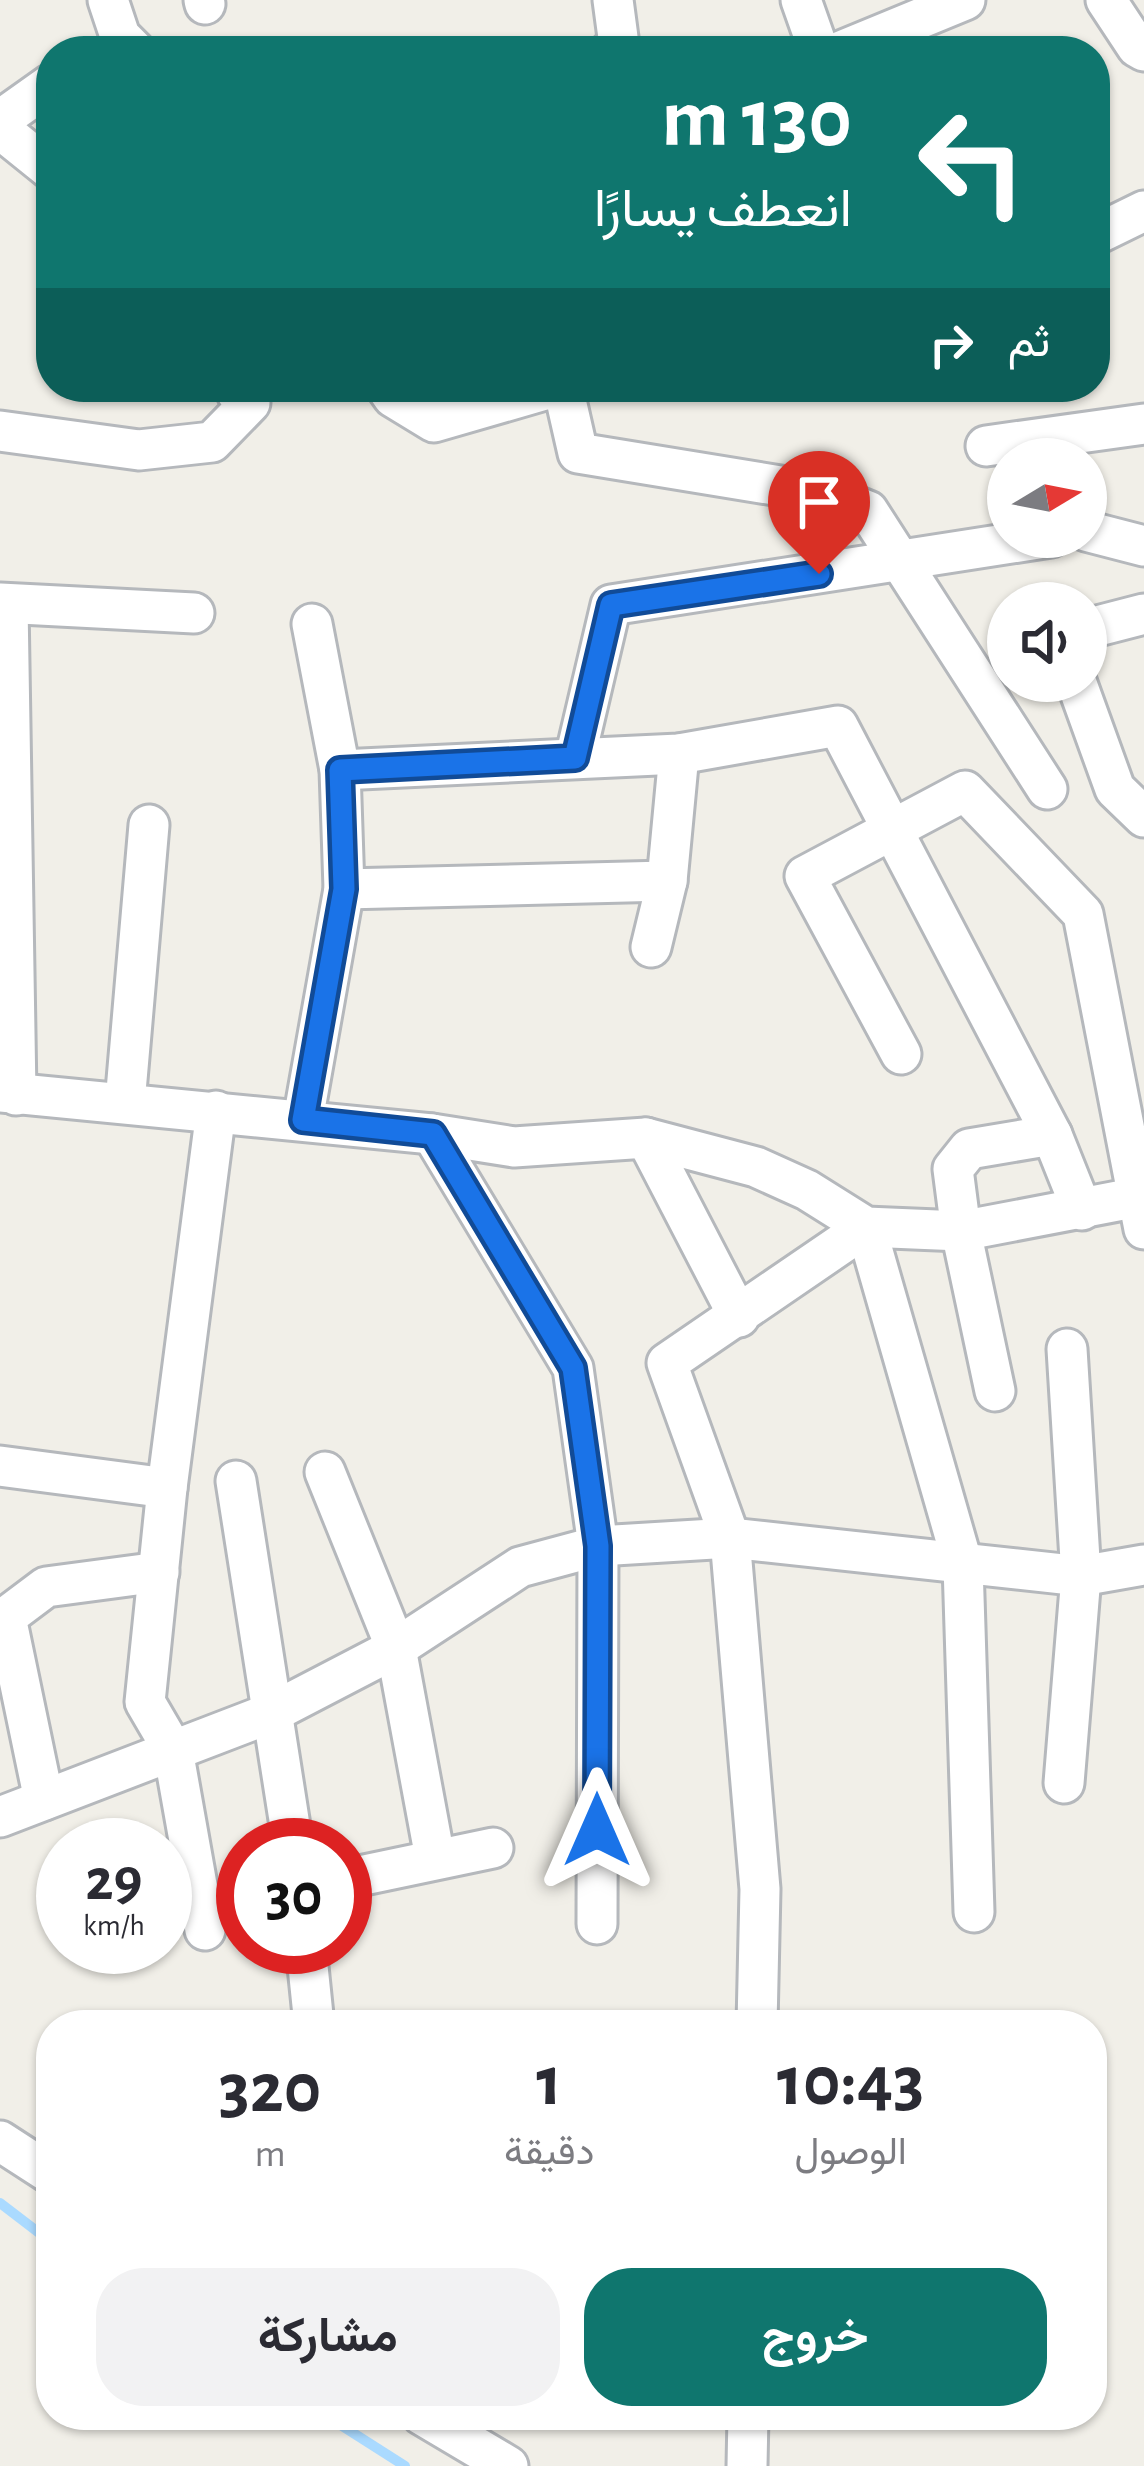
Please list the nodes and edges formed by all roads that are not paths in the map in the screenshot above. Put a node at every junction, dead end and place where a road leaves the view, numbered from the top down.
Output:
1 (613, 0) edge
2 (801, 0) edge
3 (1106, 0) edge
4 (956, 2) edge
5 (618, 36) edge
6 (814, 36) edge
7 (876, 36) edge
8 (1144, 51) edge
9 (36, 96) edge
10 (0, 124) edge
11 (36, 156) edge
12 (1144, 211) edge
13 (1110, 228) edge
14 (249, 402) edge
15 (401, 402) edge
16 (505, 402) edge
17 (563, 402) edge
18 (1144, 424) edge
19 (0, 431) edge
20 (986, 446) dead end
21 (1107, 536) edge
22 (1144, 546) edge
23 (987, 547) edge
24 (902, 561) junction
25 (4, 603) edge
26 (194, 613) dead end
27 (1144, 614) edge
28 (312, 624) dead end
29 (1107, 624) edge
30 (1084, 702) edge
31 (679, 754) junction
32 (575, 758) junction
33 (340, 770) junction
34 (1047, 789) dead end
35 (1144, 817) edge
36 (149, 826) dead end
37 (890, 832) junction
38 (668, 881) junction
39 (344, 889) junction
40 (6, 902) edge
41 (651, 947) dead end
42 (902, 1054) dead end
43 (8, 1093) edge
44 (125, 1103) junction
45 (216, 1111) junction
46 (303, 1120) junction
47 (433, 1134) junction
48 (1052, 1135) junction
49 (646, 1138) junction
50 (1142, 1208) edge
51 (1082, 1210) junction
52 (866, 1227) junction
53 (961, 1231) junction
54 (739, 1317) junction
55 (1067, 1349) dead end
56 (995, 1391) dead end
57 (0, 1466) edge
58 (325, 1472) dead end
59 (236, 1481) dead end
60 (167, 1488) junction
61 (730, 1538) junction
62 (598, 1546) junction
63 (963, 1565) junction
64 (1144, 1565) edge
65 (159, 1572) junction
66 (1081, 1576) junction
67 (396, 1648) junction
68 (272, 1713) junction
69 (173, 1750) junction
70 (1064, 1784) dead end
71 (44, 1800) junction
72 (0, 1817) edge
73 (289, 1818) edge
74 (494, 1848) dead end
75 (435, 1858) junction
76 (372, 1873) edge
77 (974, 1912) dead end
78 (597, 1924) dead end
79 (205, 1930) dead end
80 (309, 1974) edge
81 (312, 2010) edge
82 (757, 2010) edge
83 (0, 2141) edge
84 (36, 2164) edge
85 (447, 2430) edge
86 (748, 2430) edge
87 (508, 2466) edge
88 (747, 2466) edge

1 - 5 street
2 - 6 street
3 - 8 street
4 - 7 street
9 - 10 street
10 - 11 street
12 - 13 street
14 - 19 street
15 - 16 street
17 - 24 street
18 - 20 street
21 - 22 street
23 - 24 street
24 - 32 street
24 - 34 street
25 - 26 street
25 - 40 street
27 - 29 street
28 - 33 street
30 - 35 street
31 - 32 street
31 - 37 street
31 - 38 street
32 - 33 street
33 - 39 street
36 - 44 street
37 - 42 street
37 - 48 street
37 - 50 street
38 - 39 street
38 - 41 street
39 - 46 street
40 - 43 street
43 - 44 street
44 - 45 street
45 - 46 street
45 - 60 street
46 - 47 street
47 - 49 street
47 - 62 street
48 - 51 street
48 - 53 street
49 - 52 street
49 - 54 street
50 - 51 street
51 - 53 street
52 - 53 street
52 - 54 street
52 - 63 street
53 - 56 street
54 - 61 street
55 - 66 street
57 - 60 street
58 - 67 street
59 - 68 street
60 - 65 street
61 - 62 street
61 - 63 street
61 - 82 street
62 - 67 street
62 - 78 street
63 - 66 street
63 - 77 street
64 - 66 street
65 - 69 street
65 - 71 street
66 - 70 street
67 - 68 street
67 - 75 street
68 - 69 street
68 - 73 street
69 - 71 street
69 - 79 street
71 - 72 street
74 - 75 street
75 - 76 street
80 - 81 street
83 - 84 street
85 - 87 street
86 - 88 street

